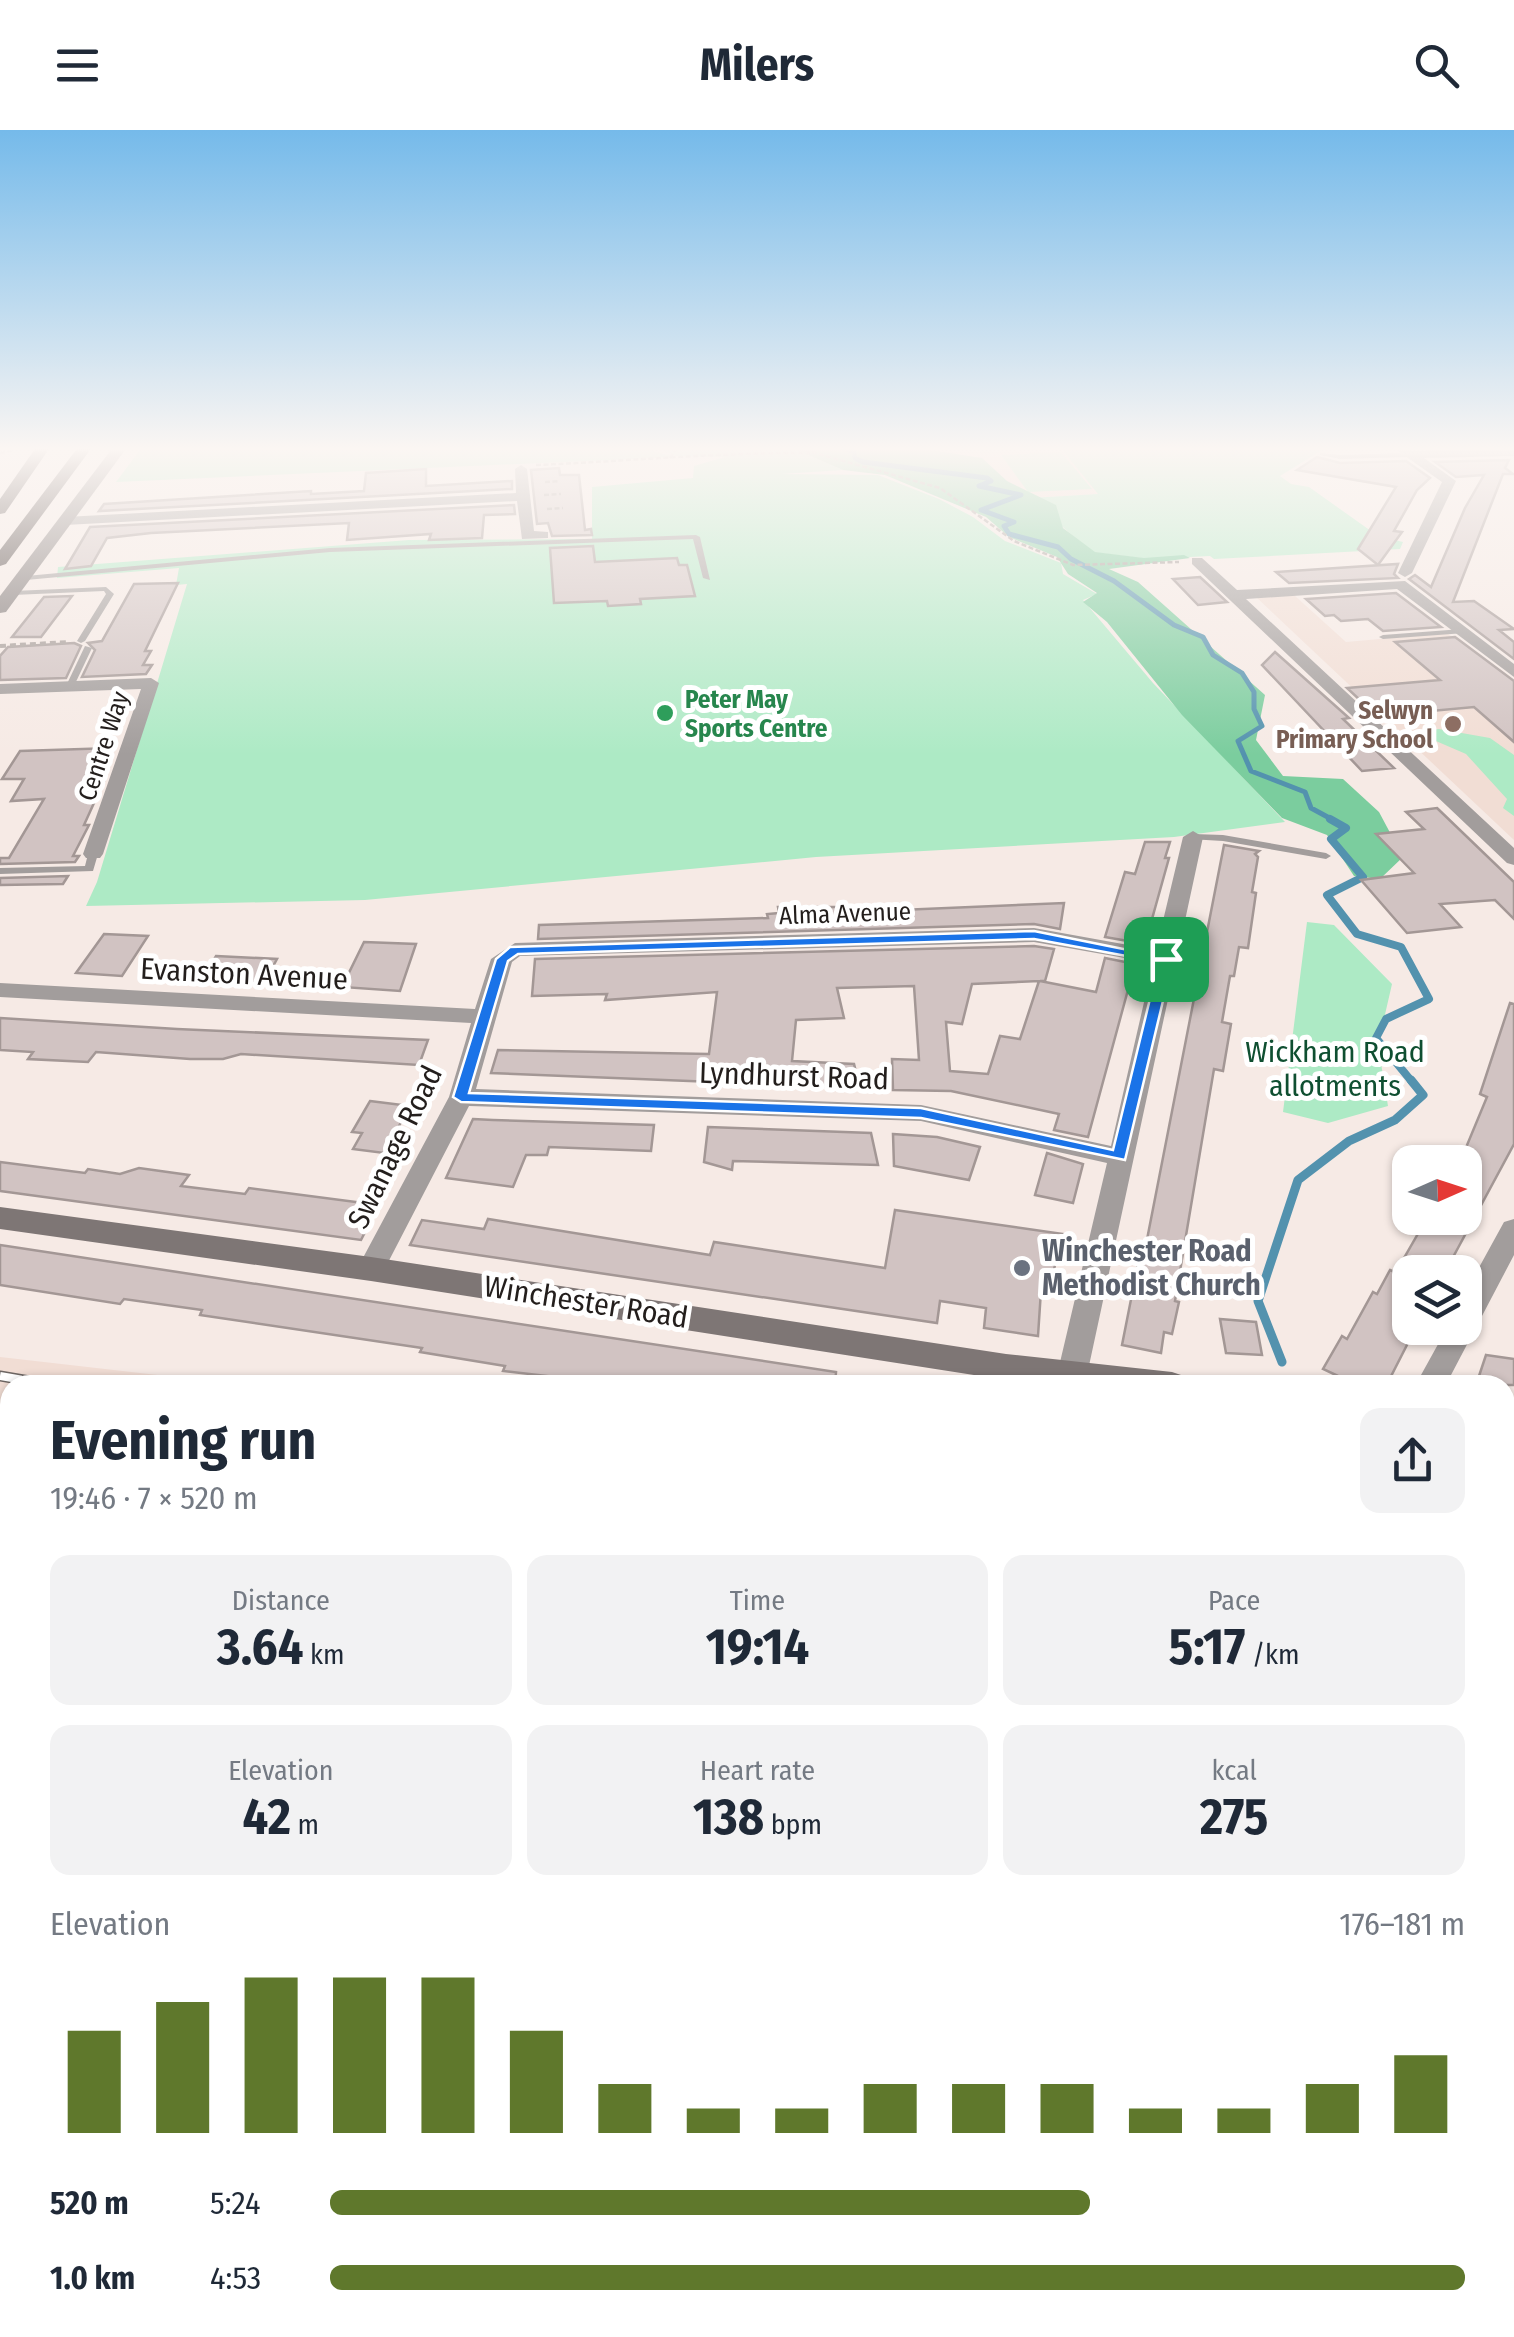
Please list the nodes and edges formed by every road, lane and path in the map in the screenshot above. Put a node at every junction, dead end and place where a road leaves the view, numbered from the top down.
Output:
1 (46, 549) edge
2 (358, 549) edge
3 (699, 549) edge
4 (1034, 549) edge
5 (1417, 549) edge
6 (1197, 561) joint
7 (1405, 573) dead end
8 (26, 578) junction
9 (707, 578) dead end
10 (13, 593) junction
11 (1234, 596) junction
12 (0, 608) edge
13 (1462, 631) junction
14 (1383, 637) dead end
15 (85, 645) junction
16 (0, 646) edge
17 (1514, 672) edge
18 (70, 686) junction
19 (0, 688) edge
20 (1193, 838) joint
21 (94, 854) joint
22 (1326, 856) dead end
23 (1514, 859) edge
24 (0, 871) edge
25 (522, 951) joint
26 (1166, 959) junction
27 (0, 990) edge
28 (485, 1017) junction
29 (461, 1097) junction
30 (1120, 1156) junction
31 (0, 1218) edge
32 (1514, 1228) edge
33 (371, 1270) junction
34 (1482, 1288) edge
35 (1452, 1345) edge
36 (1072, 1375) joint
37 (1436, 1375) edge

1 - 8 main road
2 - 8 lane
3 - 9 lane
4 - 6 path
5 - 7 street
6 - 11 street
8 - 10 main road
10 - 12 main road
10 - 15 lane
11 - 13 street
11 - 23 street
13 - 14 lane
13 - 17 street
15 - 16 path
15 - 18 lane
18 - 19 street, Centre Way
18 - 21 street, Centre Way
20 - 22 lane
20 - 26 street
21 - 24 lane
25 - 26 street, Alma Avenue
25 - 28 street, Swanage Road
26 - 30 street
27 - 28 street, Evanston Avenue
28 - 29 street, Swanage Road
29 - 30 street, Lyndhurst Road
29 - 33 street, Swanage Road
30 - 36 street
31 - 33 main road, Winchester Road
32 - 34 street
33 - 36 main road, Winchester Road
35 - 37 street

